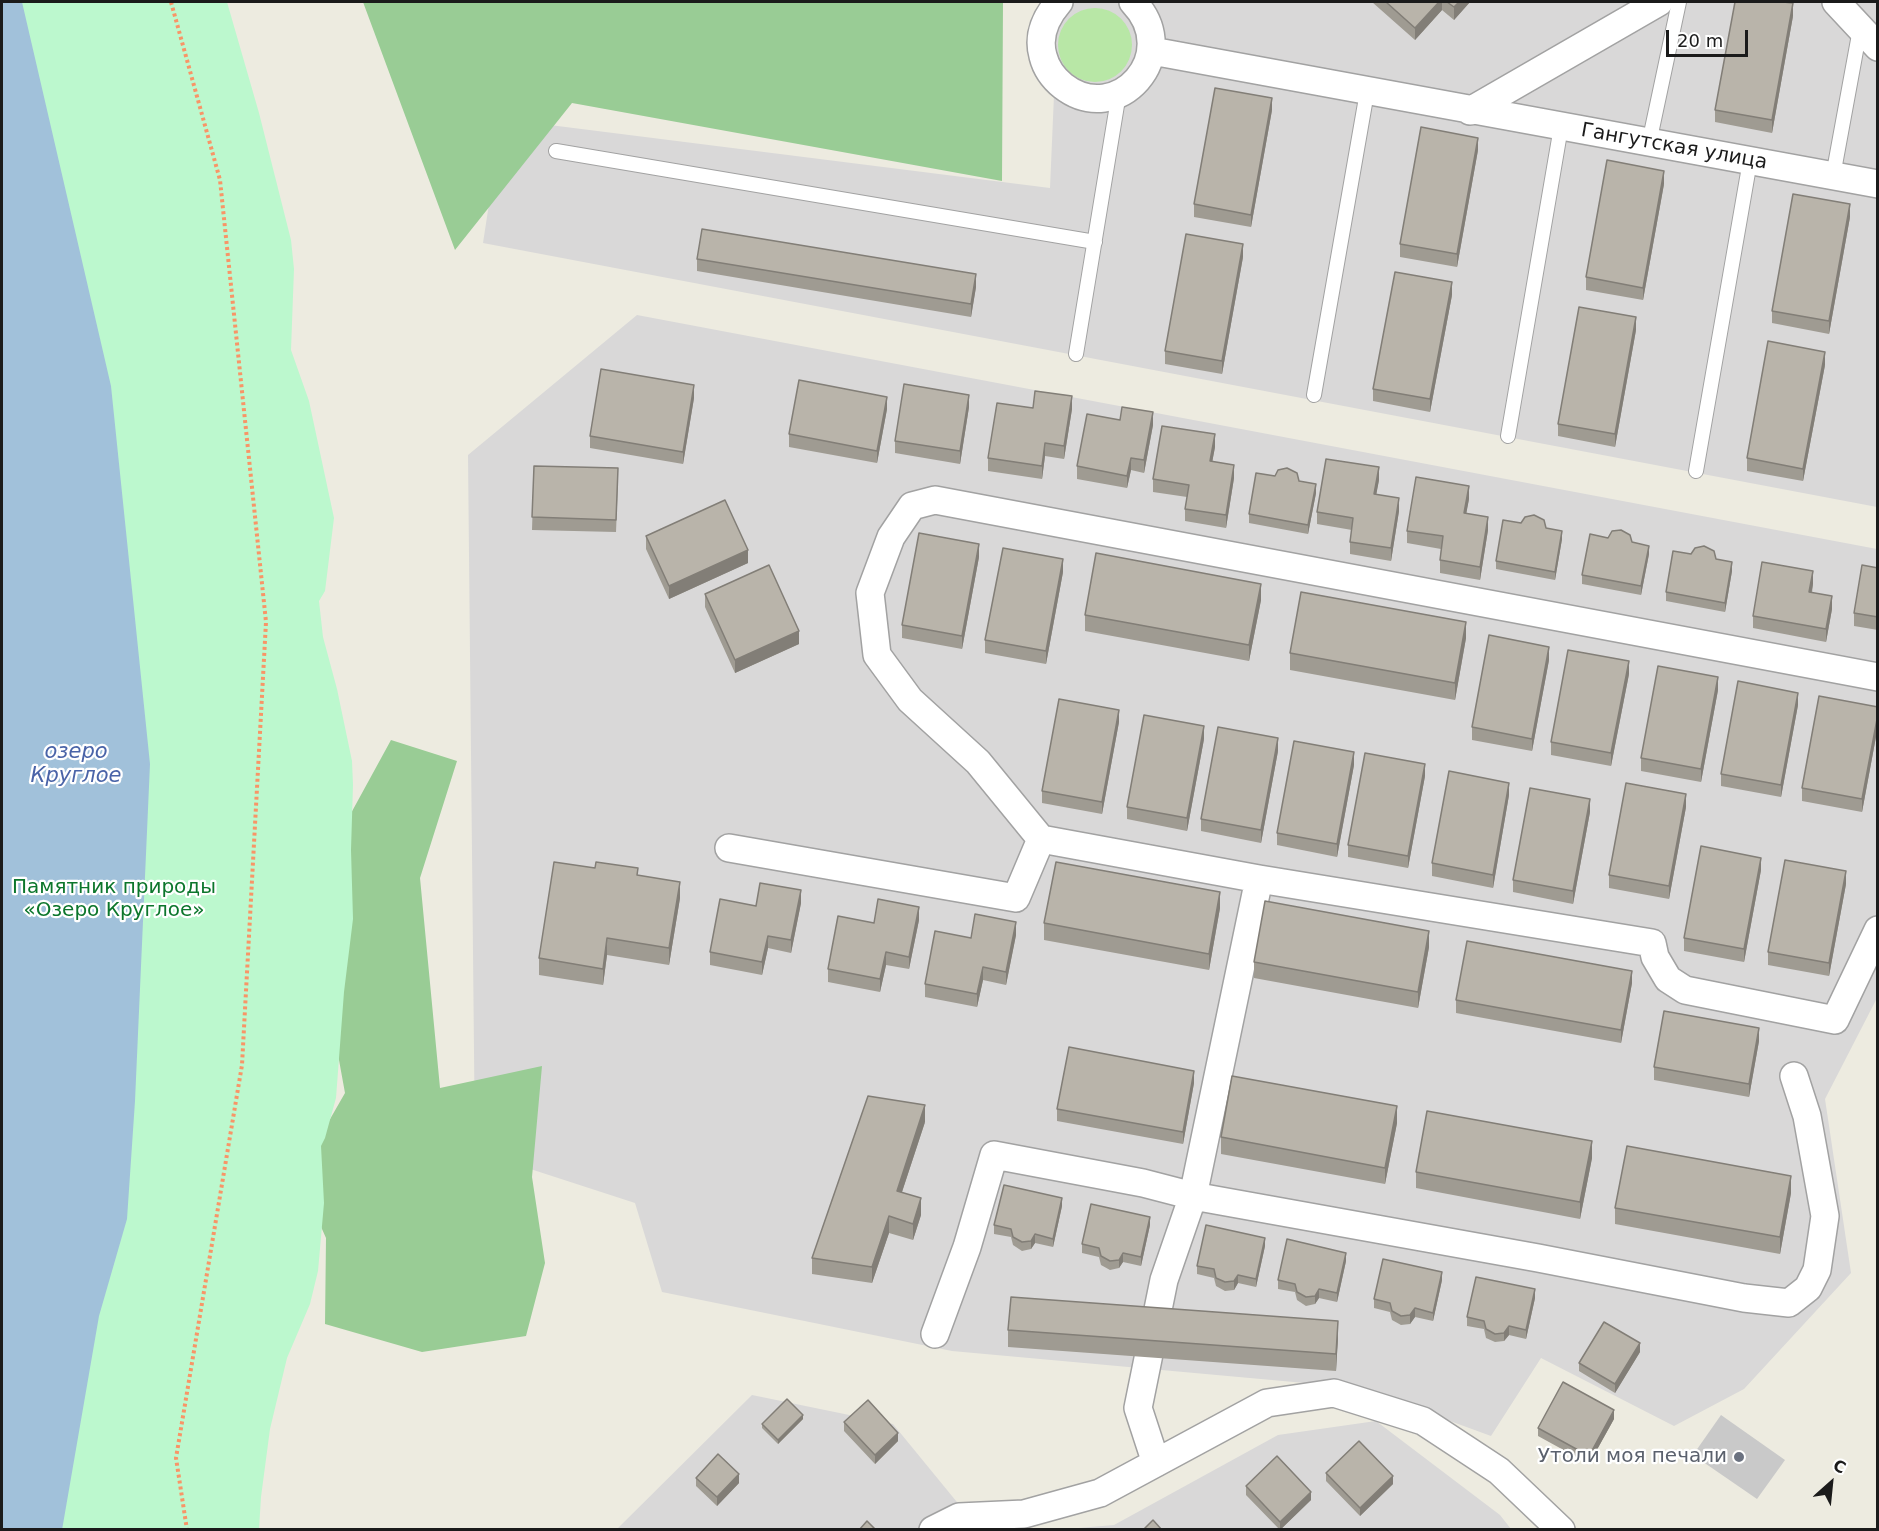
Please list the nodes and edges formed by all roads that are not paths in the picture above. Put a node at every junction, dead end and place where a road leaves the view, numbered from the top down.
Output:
1 (1059, 2) edge
2 (1659, 2) edge
3 (1678, 2) edge
4 (1836, 2) edge
5 (1145, 5) edge
6 (1869, 38) edge
7 (1152, 51) junction
8 (1367, 92) junction
9 (1119, 93) junction
10 (1470, 111) junction
11 (1561, 127) junction
12 (1649, 143) junction
13 (556, 151) dead end
14 (1749, 161) junction
15 (1833, 176) junction
16 (1878, 184) edge
17 (1095, 242) junction
18 (1076, 354) dead end
19 (1314, 395) dead end
20 (1508, 436) dead end
21 (1696, 471) dead end
22 (1878, 677) edge
23 (1041, 839) junction
24 (729, 848) dead end
25 (1259, 879) junction
26 (1878, 930) edge
27 (1794, 1076) dead end
28 (1193, 1196) junction
29 (935, 1334) dead end
30 (1156, 1463) junction
31 (933, 1530) edge
32 (1561, 1530) edge

1 - 9 street
2 - 10 street
3 - 12 lane
4 - 6 street
5 - 7 street
6 - 15 lane
7 - 8 street, Гангутская улица
7 - 9 street
8 - 10 street, Гангутская улица
8 - 19 lane
9 - 17 lane
10 - 11 street, Гангутская улица
11 - 12 street, Гангутская улица
11 - 20 lane
12 - 14 street, Гангутская улица
13 - 17 lane
14 - 15 street, Гангутская улица
14 - 21 lane
15 - 16 street, Гангутская улица
17 - 18 lane
22 - 23 street
23 - 24 street
23 - 25 street
25 - 26 street
25 - 28 street
27 - 28 street
28 - 29 street
28 - 30 street
30 - 31 street
30 - 32 street

